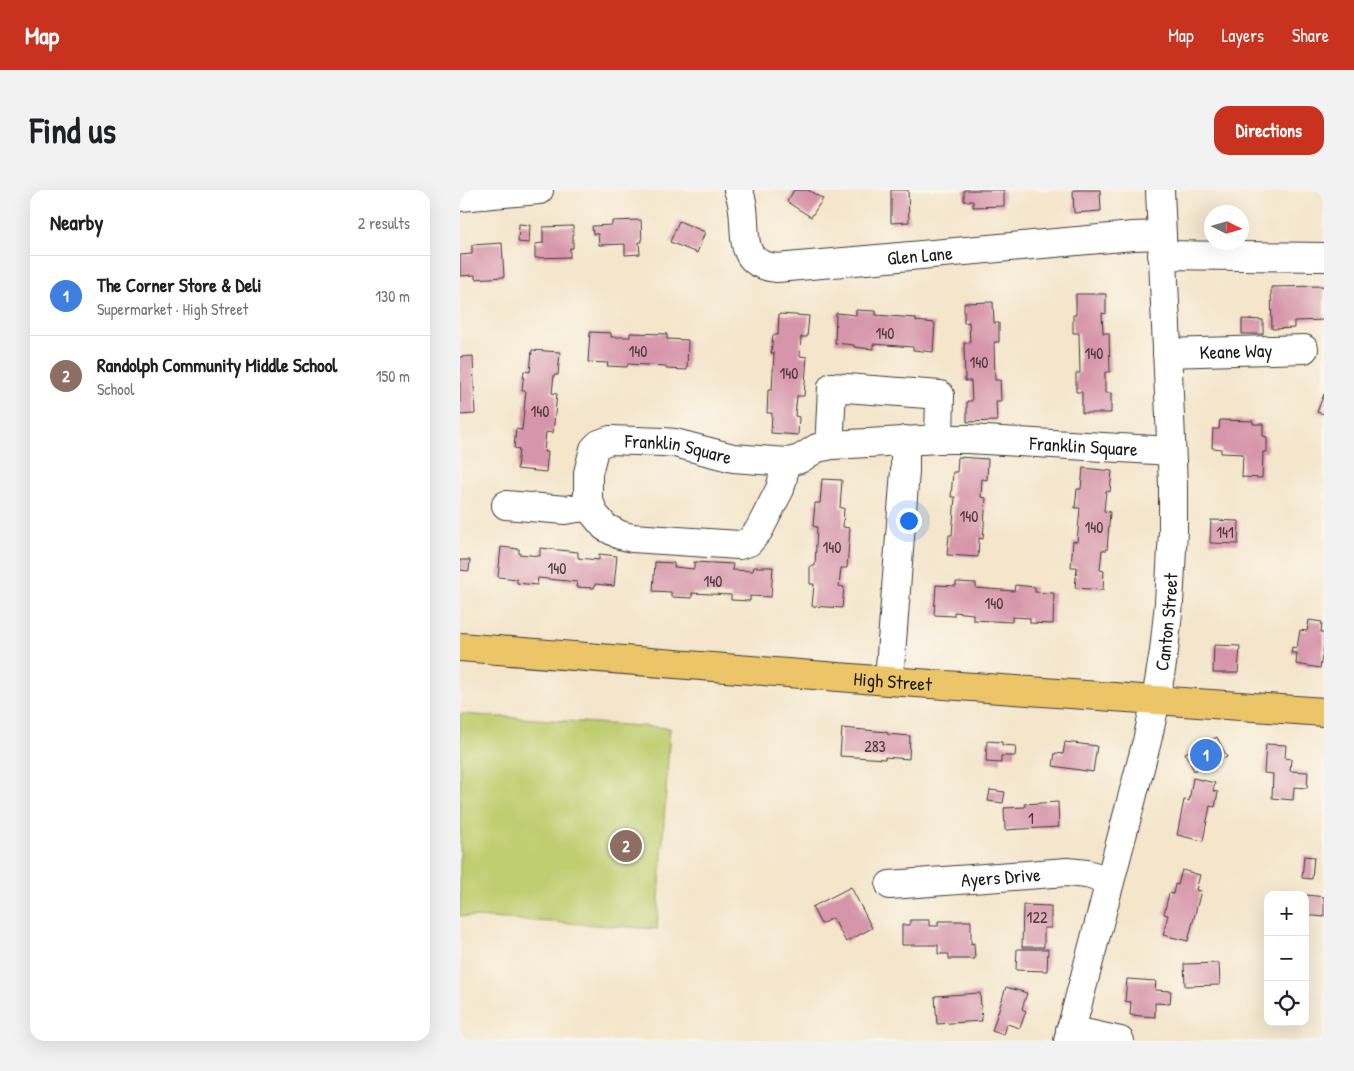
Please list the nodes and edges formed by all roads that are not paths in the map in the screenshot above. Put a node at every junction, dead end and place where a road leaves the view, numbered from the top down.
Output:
1 (539, 190) edge
2 (738, 190) edge
3 (1160, 190) edge
4 (460, 197) edge
5 (1162, 245) junction
6 (1324, 257) edge
7 (1304, 349) dead end
8 (1167, 353) junction
9 (939, 439) junction
10 (905, 440) junction
11 (832, 445) junction
12 (1171, 451) junction
13 (784, 462) junction
14 (506, 505) dead end
15 (591, 506) junction
16 (460, 647) edge
17 (889, 680) junction
18 (1156, 700) junction
19 (1324, 712) edge
20 (1110, 881) junction
21 (890, 885) dead end
22 (1069, 1036) edge
23 (1120, 1041) edge

1 - 4 street
2 - 5 street, Glen Lane
3 - 5 street, Canton Street
5 - 6 street, Glen Lane
5 - 8 street, Canton Street
7 - 8 street, Keane Way
8 - 12 street, Canton Street
9 - 10 street, Franklin Square
9 - 11 street
9 - 12 street, Franklin Square
10 - 11 street, Franklin Square
10 - 17 street
11 - 13 street, Franklin Square
12 - 18 street, Canton Street
13 - 15 street, Franklin Square
13 - 15 street, Franklin Square
14 - 15 street
16 - 17 main road, High Street
17 - 18 main road, High Street
18 - 19 main road, High Street
18 - 20 street, Canton Street
20 - 21 street, Ayers Drive
20 - 22 street, Canton Street
22 - 23 street

